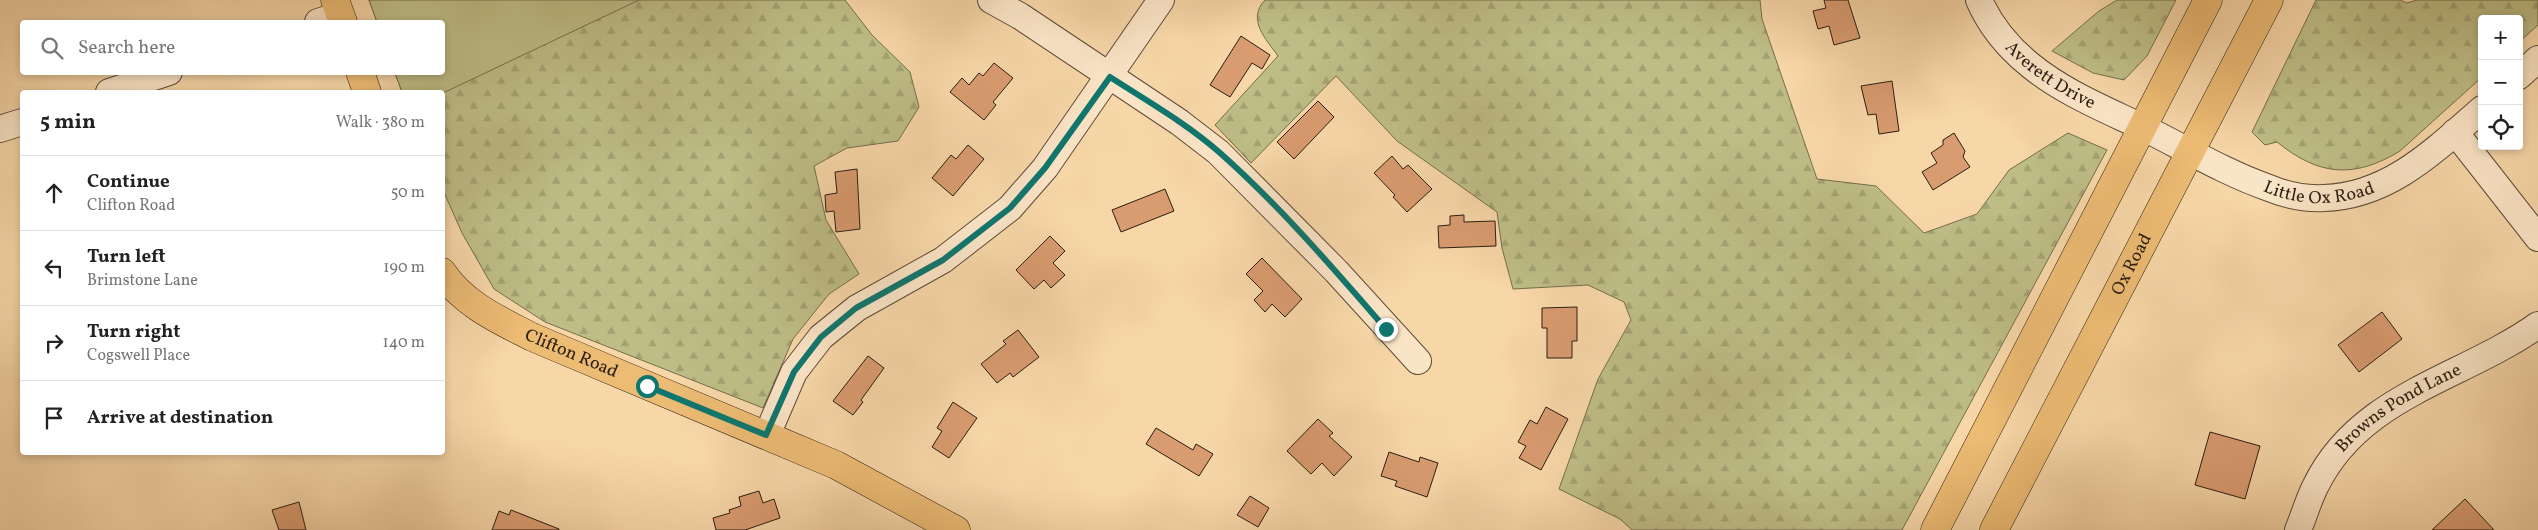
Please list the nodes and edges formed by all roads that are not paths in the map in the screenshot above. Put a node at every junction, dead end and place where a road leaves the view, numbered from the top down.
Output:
1 (992, 0) edge
2 (1161, 0) edge
3 (1979, 0) edge
4 (2208, 0) edge
5 (2269, 0) edge
6 (2538, 59) edge
7 (2523, 72) edge
8 (160, 75) edge
9 (361, 75) edge
10 (1110, 77) junction
11 (115, 90) edge
12 (367, 90) edge
13 (2478, 112) edge
14 (20, 123) edge
15 (2143, 127) junction
16 (0, 129) edge
17 (2455, 132) junction
18 (2191, 152) junction
19 (2538, 238) edge
20 (445, 275) edge
21 (2538, 325) edge
22 (1418, 361) dead end
23 (766, 435) junction
24 (956, 530) edge
25 (1935, 530) edge
26 (1994, 530) edge
27 (2298, 530) edge

1 - 10 street
2 - 10 street
3 - 15 street, Averett Drive
4 - 15 main road
5 - 18 main road, Ox Road
6 - 7 street
8 - 11 street
9 - 12 main road
10 - 22 street
10 - 23 street
13 - 17 street, Little Ox Road
14 - 16 street
15 - 18 street, Little Ox Road
15 - 25 main road
17 - 18 street, Little Ox Road
17 - 19 street
18 - 26 main road, Ox Road
20 - 23 main road, Clifton Road
21 - 27 street, Browns Pond Lane
23 - 24 main road, Clifton Road

